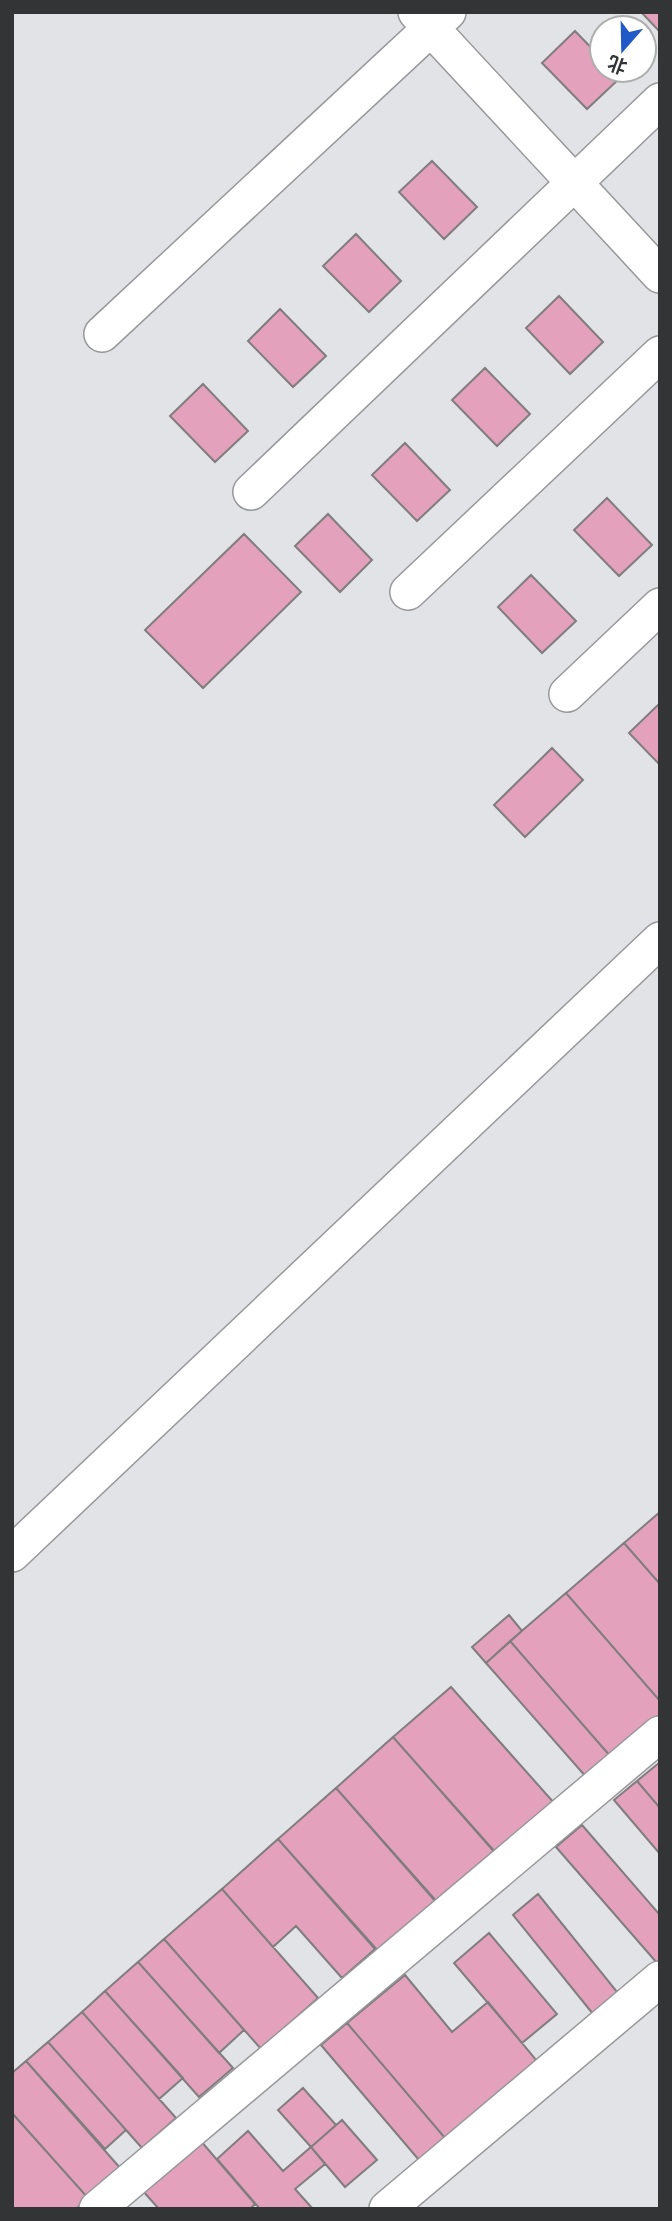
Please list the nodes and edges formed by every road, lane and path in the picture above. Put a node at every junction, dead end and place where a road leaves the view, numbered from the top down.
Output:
1 (432, 18) edge
2 (660, 101) edge
3 (574, 183) junction
4 (660, 275) edge
5 (102, 334) dead end
6 (660, 354) edge
7 (251, 492) dead end
8 (408, 592) dead end
9 (660, 606) edge
10 (567, 694) dead end
11 (660, 940) edge
12 (12, 1554) edge
13 (660, 1734) edge
14 (660, 1979) edge
15 (97, 2209) edge
16 (387, 2209) edge

1 - 3 street
1 - 5 street
2 - 3 street
3 - 4 street
3 - 7 street
6 - 8 street
9 - 10 street
11 - 12 street
13 - 15 street
14 - 16 street

